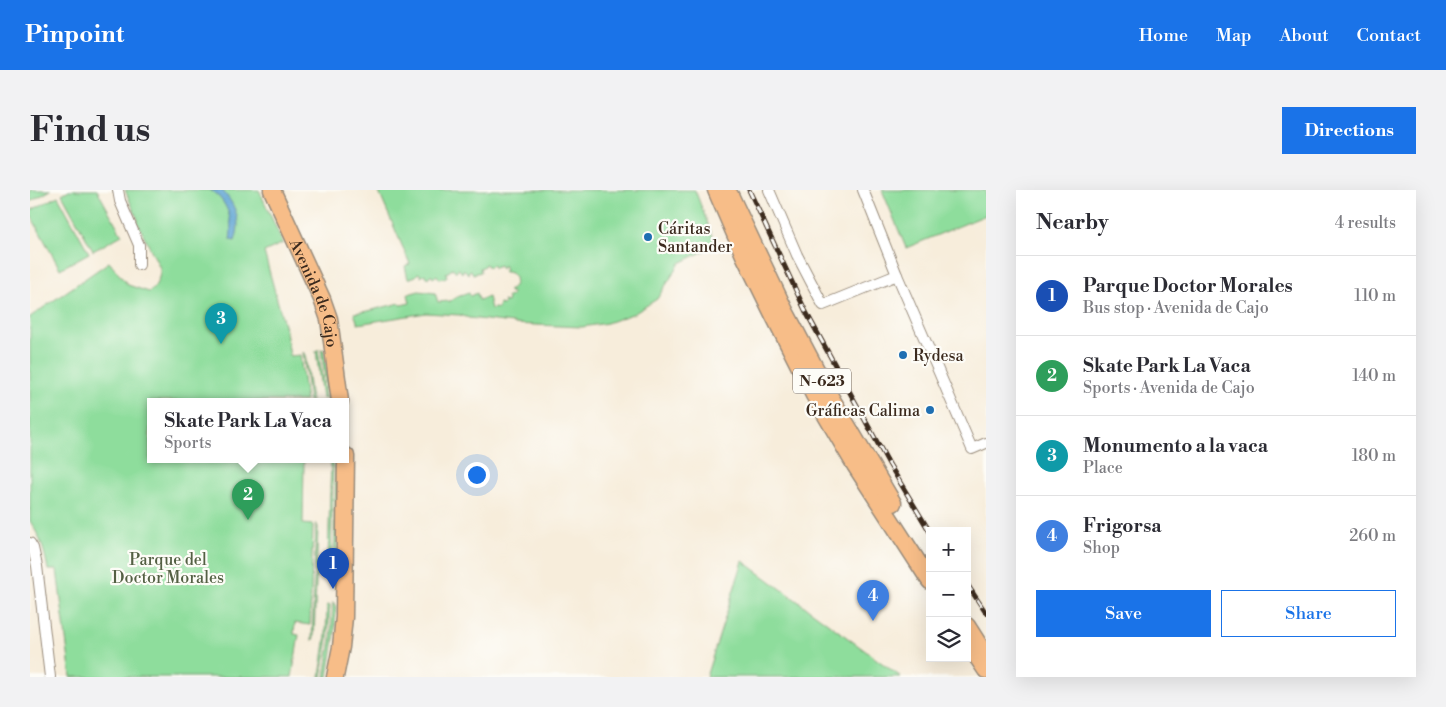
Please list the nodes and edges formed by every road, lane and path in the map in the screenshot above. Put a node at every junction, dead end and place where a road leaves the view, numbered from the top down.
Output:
1 (118, 190) edge
2 (272, 190) edge
3 (716, 190) edge
4 (728, 190) edge
5 (769, 190) edge
6 (863, 190) edge
7 (140, 265) dead end
8 (897, 275) junction
9 (340, 398) edge
10 (986, 443) edge
11 (346, 463) edge
12 (30, 543) edge
13 (926, 558) edge
14 (926, 575) edge
15 (971, 632) edge
16 (971, 646) edge
17 (986, 656) edge
18 (986, 670) edge
19 (50, 677) edge
20 (335, 677) edge

1 - 7 street
2 - 9 highway, Avenida de Cajo
3 - 14 highway, N-623
4 - 13 highway, N-623
5 - 8 street
6 - 8 street
8 - 10 street
11 - 20 highway
12 - 19 street
15 - 17 highway
16 - 18 highway

